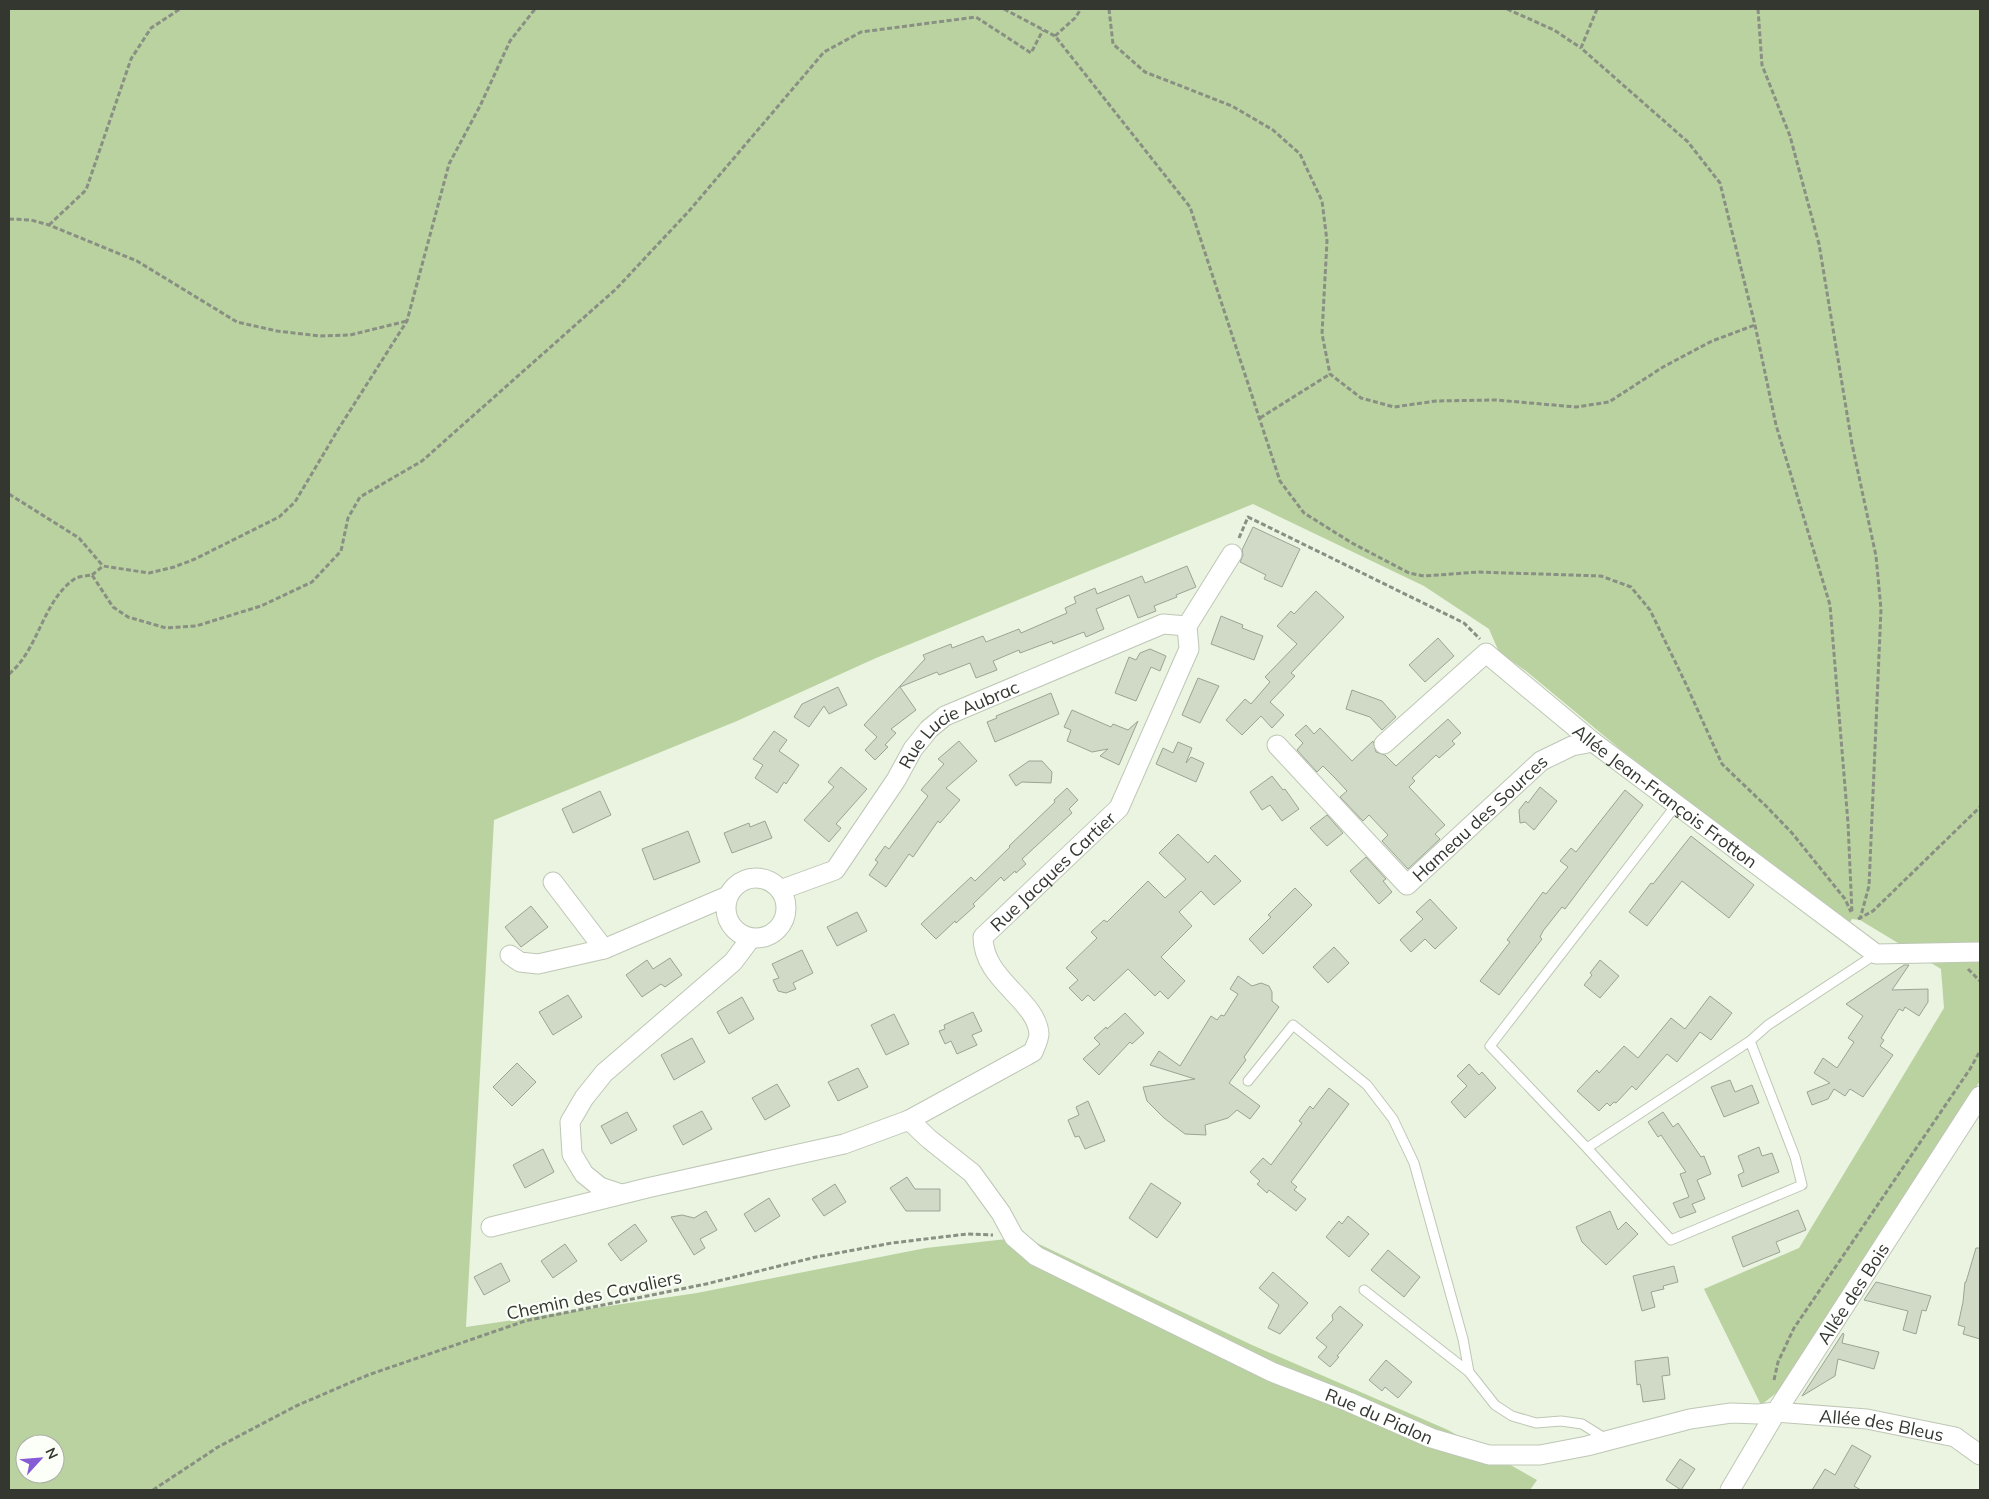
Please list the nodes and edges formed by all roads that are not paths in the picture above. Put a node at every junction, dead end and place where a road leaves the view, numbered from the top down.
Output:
1 (1232, 554) road end
2 (1187, 626) junction
3 (1593, 742) junction
4 (1384, 744) dead end
5 (1277, 746) dead end
6 (1677, 804) junction
7 (553, 882) dead end
8 (780, 890) junction
9 (728, 896) junction
10 (751, 938) junction
11 (604, 949) junction
12 (1870, 949) junction
13 (1980, 952) edge
14 (510, 955) dead end
15 (1750, 1041) junction
16 (1248, 1081) dead end
17 (1980, 1096) edge
18 (909, 1120) junction
19 (1587, 1148) junction
20 (621, 1194) junction
21 (491, 1227) dead end
22 (1364, 1290) dead end
23 (1469, 1372) junction
24 (1776, 1412) junction
25 (1609, 1440) junction
26 (1980, 1456) edge
27 (1730, 1490) edge

1 - 2 street
2 - 8 street, Rue Lucie Aubrac
2 - 18 street, Rue Jacques Cartier
3 - 4 street, Allée Jean-François Frotton
3 - 5 street, Hameau des Sources
3 - 6 street, Allée Jean-François Frotton
6 - 12 street, Allée Jean-François Frotton
6 - 19 lane
7 - 11 street
8 - 9 street
8 - 10 street
9 - 10 street
9 - 11 street
10 - 20 street
11 - 14 street
12 - 13 street
12 - 15 lane
15 - 19 lane
15 - 19 lane
16 - 23 lane
17 - 24 street, Allée des Bois
18 - 20 street
18 - 25 street, Rue du Pialon
20 - 21 street
22 - 23 lane
23 - 25 lane
24 - 25 street, Rue du Pialon
24 - 26 street, Allée des Bleus
24 - 27 street, Allée des Bois

